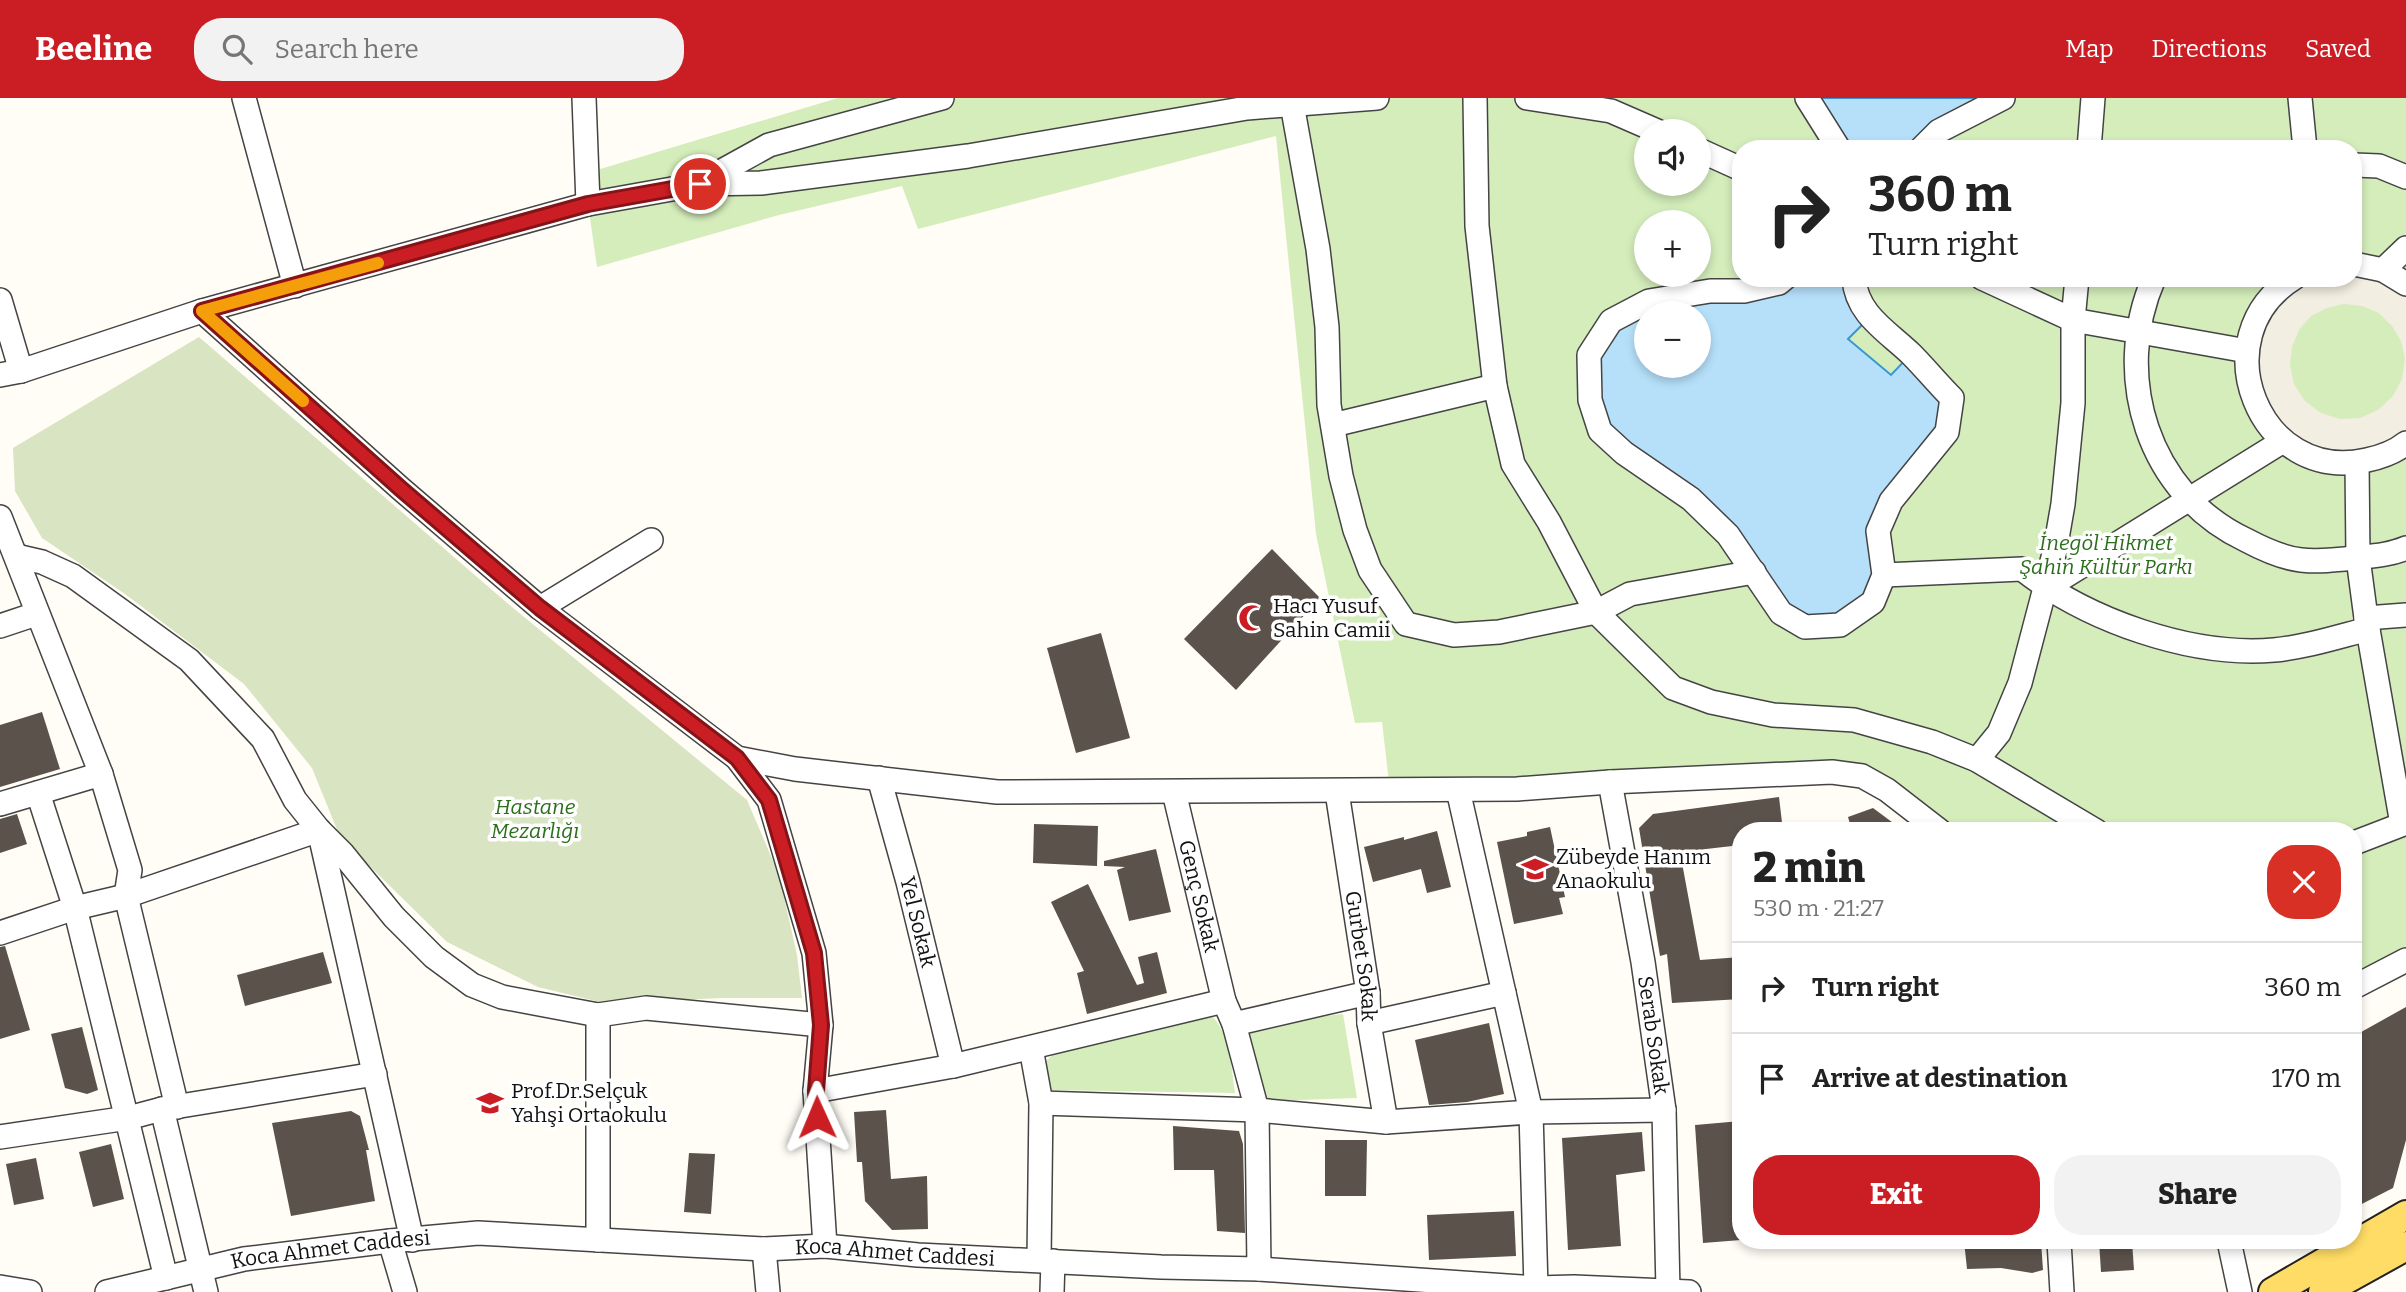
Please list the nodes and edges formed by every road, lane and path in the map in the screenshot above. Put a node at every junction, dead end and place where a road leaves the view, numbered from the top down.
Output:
1 (244, 98) edge
2 (584, 98) edge
3 (942, 98) edge
4 (1377, 98) edge
5 (1475, 98) edge
6 (1527, 98) edge
7 (1807, 98) edge
8 (2003, 98) edge
9 (2093, 98) edge
10 (2300, 98) edge
11 (1236, 104) edge
12 (1292, 104) junction
13 (1634, 121) edge
14 (1833, 140) edge
15 (1930, 140) edge
16 (2090, 140) edge
17 (2304, 140) edge
18 (1711, 155) edge
19 (1732, 165) edge
20 (2362, 165) edge
21 (2406, 177) edge
22 (700, 184) junction
23 (588, 204) junction
24 (2406, 248) edge
25 (2362, 266) edge
26 (2383, 270) junction
27 (2406, 284) edge
28 (295, 286) junction
29 (1760, 287) edge
30 (1855, 287) edge
31 (2002, 287) edge
32 (2076, 287) edge
33 (2150, 287) edge
34 (2282, 287) edge
35 (0, 300) edge
36 (202, 311) junction
37 (2073, 320) junction
38 (2138, 333) junction
39 (2247, 351) junction
40 (11, 373) edge
41 (1494, 386) junction
42 (1333, 425) junction
43 (2283, 441) junction
44 (2406, 443) edge
45 (2357, 462) junction
46 (2188, 499) junction
47 (0, 517) edge
48 (651, 540) dead end
49 (2406, 548) edge
50 (16, 556) junction
51 (2358, 558) junction
52 (1754, 572) junction
53 (1884, 575) junction
54 (2046, 587) junction
55 (540, 608) junction
56 (1596, 612) junction
57 (36, 614) junction
58 (2406, 615) edge
59 (2367, 623) junction
60 (0, 626) edge
61 (737, 758) junction
62 (1977, 760) junction
63 (101, 774) junction
64 (879, 778) junction
65 (1610, 782) junction
66 (1458, 790) junction
67 (1174, 792) junction
68 (1337, 792) junction
69 (38, 793) junction
70 (0, 804) edge
71 (1928, 822) edge
72 (2081, 822) edge
73 (2404, 823) edge
74 (319, 830) junction
75 (2362, 840) edge
76 (126, 895) junction
77 (75, 908) junction
78 (0, 933) edge
79 (2406, 960) edge
80 (2362, 983) edge
81 (1368, 993) junction
82 (1504, 993) junction
83 (1224, 1001) junction
84 (597, 1015) junction
85 (1369, 1023) junction
86 (1234, 1024) junction
87 (821, 1025) junction
88 (1031, 1048) junction
89 (953, 1066) junction
90 (375, 1074) junction
91 (816, 1091) junction
92 (1041, 1103) junction
93 (170, 1108) junction
94 (1257, 1110) junction
95 (1664, 1110) junction
96 (1531, 1112) junction
97 (128, 1118) junction
98 (1386, 1122) junction
99 (0, 1137) edge
100 (2406, 1215) edge
101 (401, 1240) junction
102 (598, 1240) junction
103 (2362, 1240) edge
104 (825, 1246) junction
105 (2406, 1246) edge
106 (764, 1248) junction
107 (2059, 1249) edge
108 (2231, 1249) edge
109 (2347, 1249) edge
110 (1046, 1260) junction
111 (1259, 1269) junction
112 (166, 1278) junction
113 (203, 1281) edge
114 (0, 1287) edge
115 (1536, 1288) junction
116 (1574, 1289) edge
117 (1679, 1291) edge
118 (30, 1292) edge
119 (112, 1292) edge
120 (405, 1292) edge
121 (768, 1292) edge
122 (1052, 1292) edge
123 (2062, 1292) edge
124 (2240, 1292) edge
125 (2273, 1292) edge
126 (2323, 1292) edge

1 - 28 street
2 - 23 street
3 - 22 street
4 - 12 street
5 - 41 street
6 - 13 street
7 - 14 street
8 - 15 street
9 - 16 street
10 - 17 street
11 - 12 street
11 - 22 street
12 - 42 street
18 - 19 street
20 - 21 street
22 - 23 street
23 - 28 street
24 - 26 street
25 - 26 street
26 - 27 street
28 - 36 street
29 - 52 street
30 - 53 street
31 - 37 street
32 - 37 street
33 - 38 street
34 - 39 street
35 - 40 street
36 - 40 street
36 - 55 street
37 - 38 street
37 - 54 street
38 - 39 street
38 - 46 street
39 - 43 street
41 - 42 street
41 - 56 street
42 - 56 street
43 - 45 street
43 - 46 street
44 - 45 street
45 - 51 street
46 - 51 street
46 - 54 street
47 - 50 street
48 - 55 street
49 - 51 street
50 - 57 street
50 - 74 street
51 - 59 street
52 - 53 street
52 - 56 street
53 - 54 street
54 - 59 street
54 - 62 street
55 - 61 street
56 - 62 street
57 - 60 street
57 - 63 street
58 - 59 street
59 - 73 street
61 - 64 street
61 - 87 street
62 - 72 street
63 - 69 street
63 - 76 street
64 - 67 street
64 - 89 street, Yel Sokak
65 - 66 street
65 - 71 street
65 - 95 street, Serab Sokak
66 - 68 street
66 - 82 street
67 - 68 street
67 - 83 street, Genç Sokak
68 - 81 street, Gurbet Sokak
69 - 70 street
69 - 77 street
73 - 75 street
74 - 76 street
74 - 84 street
74 - 90 street
76 - 77 street
76 - 93 street
77 - 78 street
77 - 97 street
79 - 80 street
81 - 85 street, Gurbet Sokak
81 - 86 street
82 - 85 street
82 - 96 street
83 - 86 street, Genç Sokak
83 - 88 street
84 - 87 street
84 - 102 street
85 - 98 street, Gurbet Sokak
86 - 94 street, Genç Sokak
87 - 91 street
88 - 89 street
88 - 92 street
89 - 91 street
90 - 93 street
90 - 101 street
91 - 104 street
92 - 94 street
92 - 110 street
93 - 97 street
93 - 113 street
94 - 98 street
94 - 111 street, Genç Sokak
95 - 96 street
95 - 117 street, Serab Sokak
96 - 98 street
96 - 115 street
97 - 99 street
97 - 112 street
100 - 103 main road
101 - 102 street, Koca Ahmet Caddesi
101 - 113 street, Koca Ahmet Caddesi
101 - 120 street
102 - 106 street, Koca Ahmet Caddesi
104 - 106 street, Koca Ahmet Caddesi
104 - 110 street, Koca Ahmet Caddesi
105 - 126 main road
106 - 121 street
107 - 123 street
108 - 124 street
109 - 125 main road
110 - 111 street, Koca Ahmet Caddesi
110 - 122 street
111 - 115 street, Koca Ahmet Caddesi
112 - 113 street, Koca Ahmet Caddesi
112 - 119 street, Koca Ahmet Caddesi
114 - 118 street
115 - 116 street, Koca Ahmet Caddesi
116 - 117 street, Koca Ahmet Caddesi

